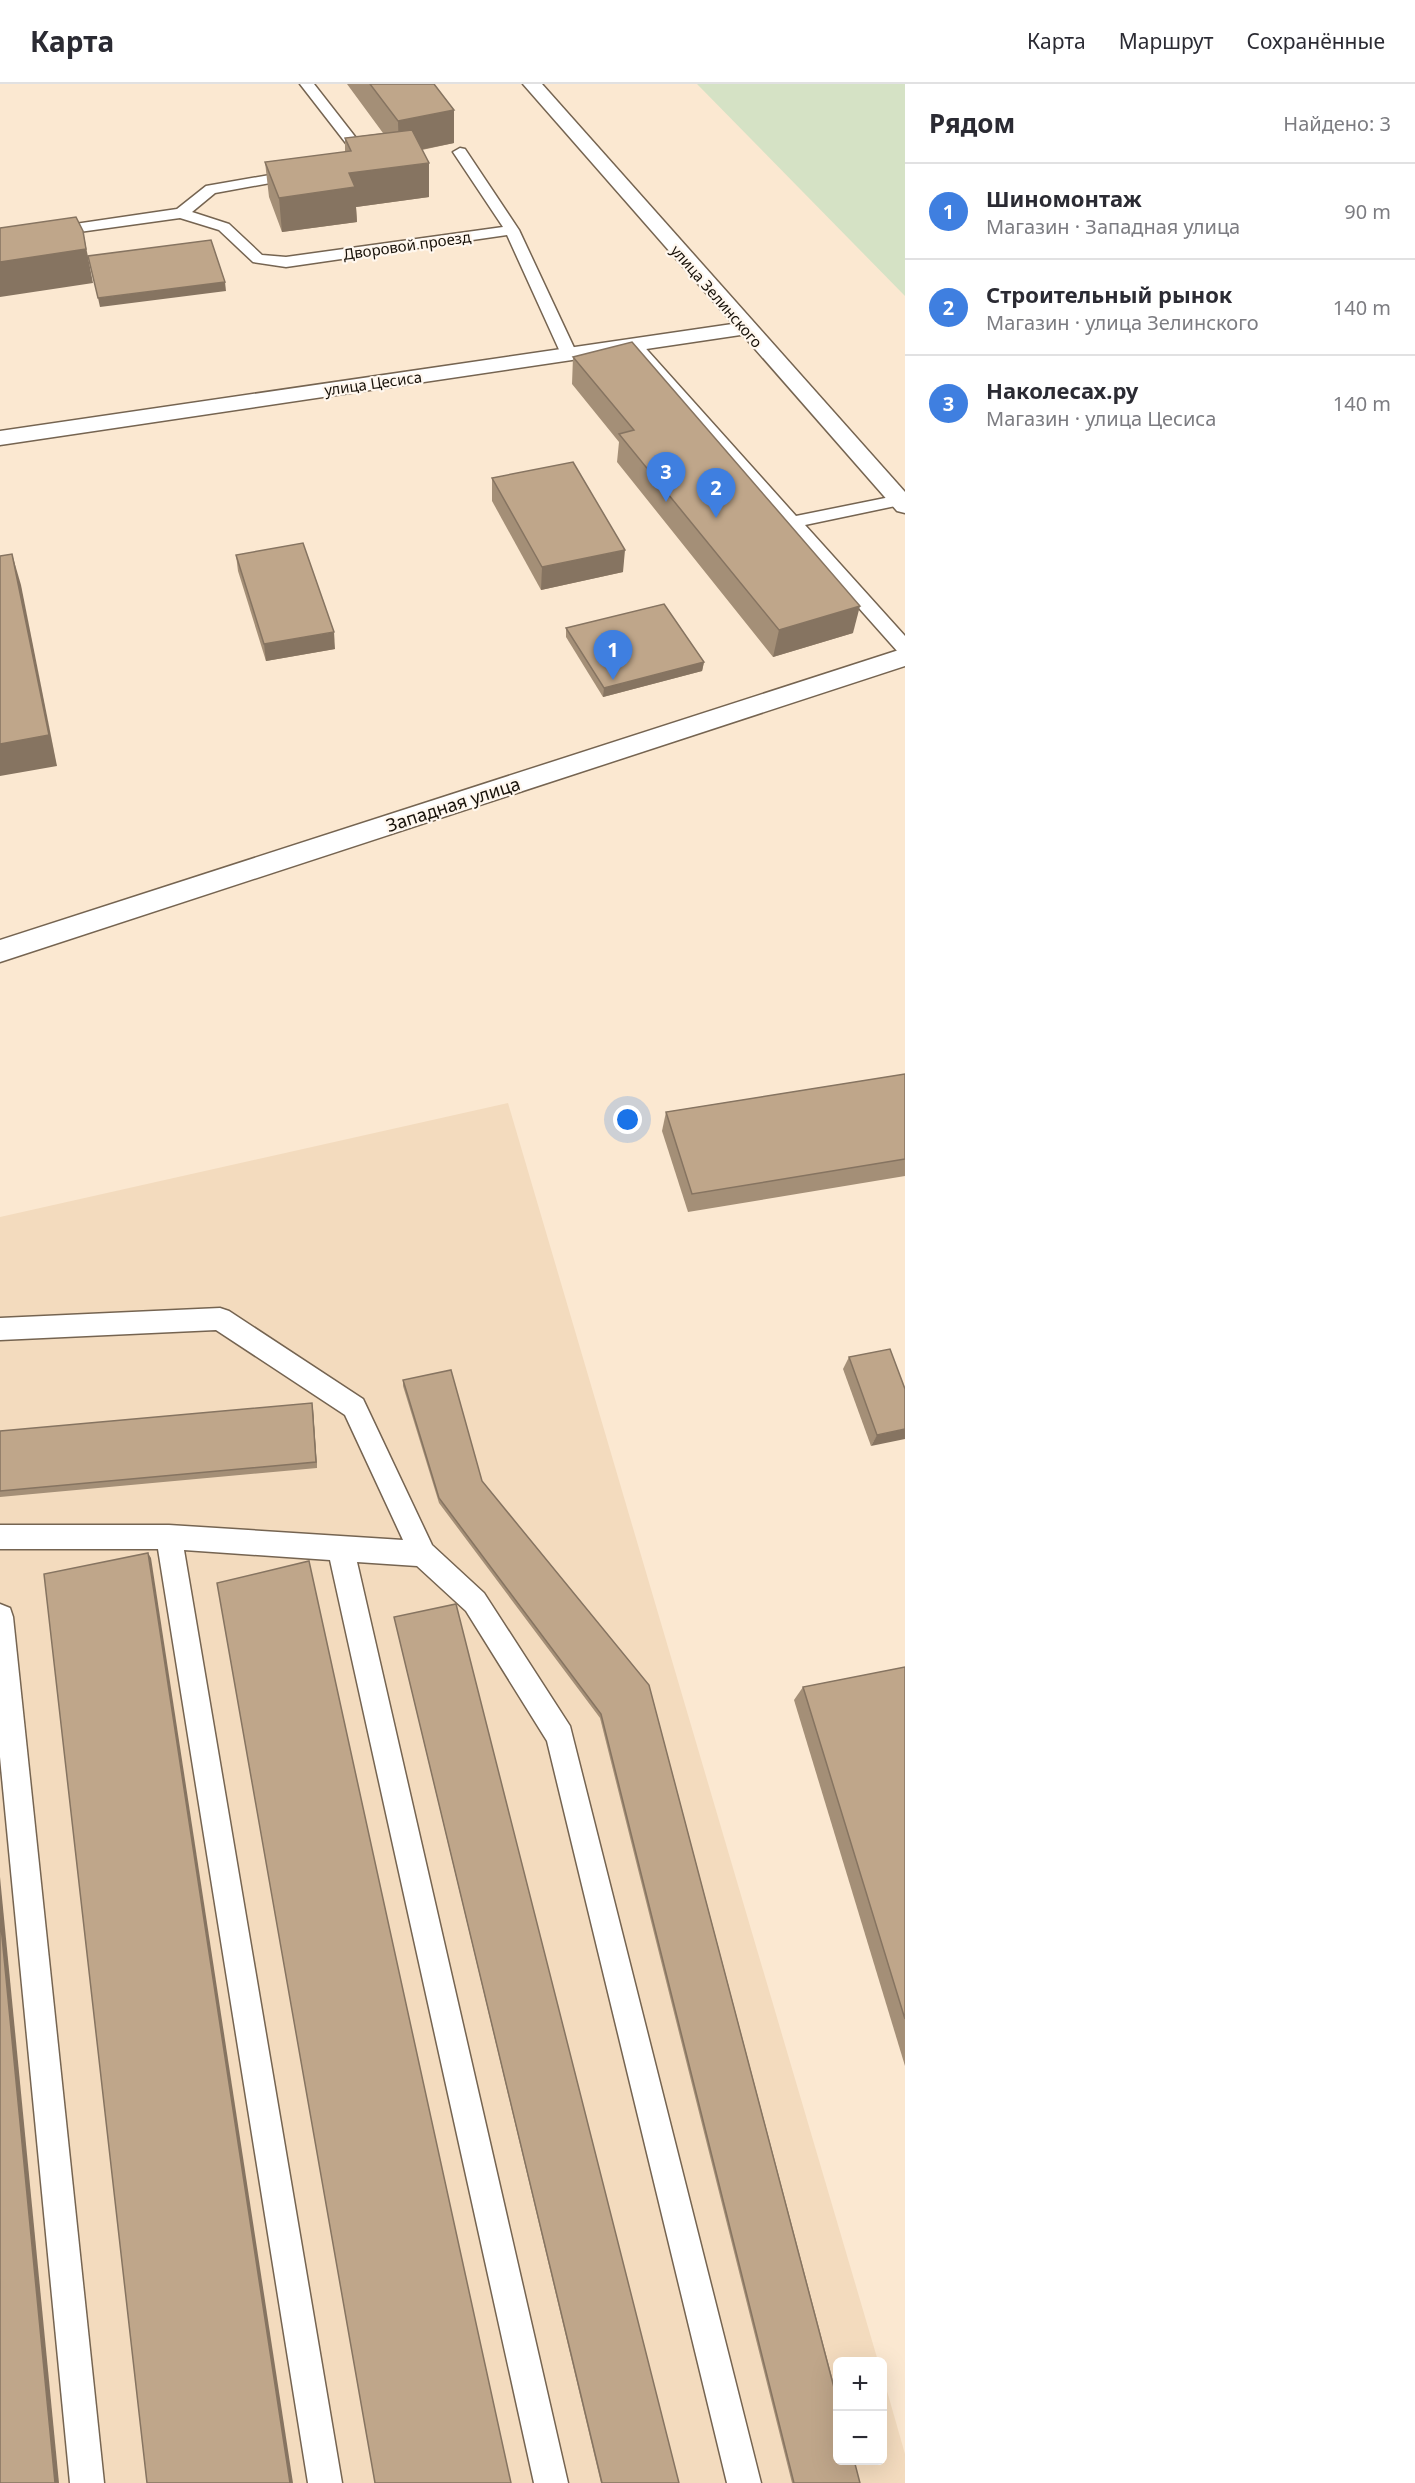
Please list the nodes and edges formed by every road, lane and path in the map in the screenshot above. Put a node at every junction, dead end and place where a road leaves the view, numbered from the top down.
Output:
1 (307, 84) edge
2 (532, 84) edge
3 (460, 152) dead end
4 (331, 169) edge
5 (309, 173) edge
6 (181, 213) junction
7 (512, 230) junction
8 (0, 239) edge
9 (746, 328) junction
10 (634, 345) junction
11 (569, 354) junction
12 (0, 438) edge
13 (903, 503) edge
14 (793, 522) junction
15 (905, 648) edge
16 (905, 657) edge
17 (0, 951) edge
18 (0, 1329) edge
19 (0, 1537) edge
20 (169, 1537) junction
21 (341, 1549) junction
22 (423, 1554) junction
23 (0, 1617) edge
24 (87, 2483) edge
25 (325, 2483) edge
26 (551, 2483) edge
27 (744, 2483) edge

1 - 4 lane
2 - 9 street, улица Зелинского
3 - 7 lane
5 - 6 lane
6 - 7 lane, Дворовой проезд
6 - 8 lane
7 - 11 lane
9 - 10 street, улица Цесиса
9 - 13 street, улица Зелинского
10 - 11 street, улица Цесиса
10 - 14 lane
11 - 12 street, улица Цесиса
13 - 14 lane
14 - 15 lane
16 - 17 street, Западная улица
18 - 22 lane
19 - 20 lane
20 - 21 lane
20 - 25 lane
21 - 22 lane
21 - 26 lane
22 - 27 lane
23 - 24 lane

